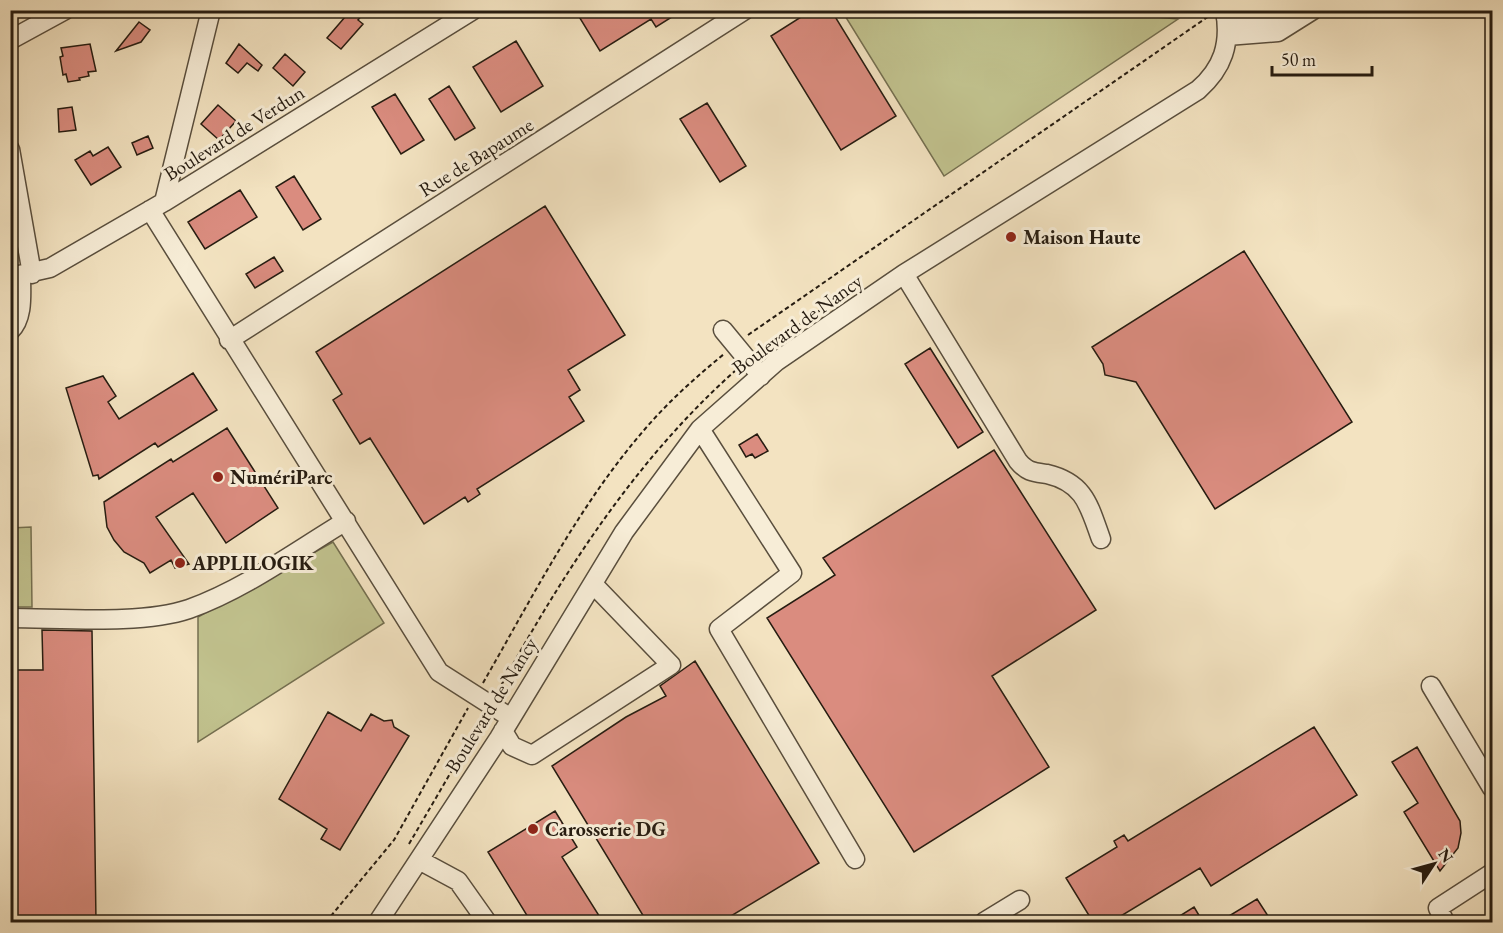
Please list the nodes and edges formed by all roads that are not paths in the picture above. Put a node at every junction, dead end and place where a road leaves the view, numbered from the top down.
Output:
1 (65, 10) edge
2 (210, 10) edge
3 (473, 10) edge
4 (745, 10) edge
5 (1312, 10) edge
6 (1224, 17) edge
7 (10, 40) edge
8 (10, 149) edge
9 (157, 206) junction
10 (904, 274) junction
11 (21, 276) edge
12 (10, 330) edge
13 (723, 330) dead end
14 (229, 340) junction
15 (761, 376) junction
16 (700, 429) junction
17 (346, 521) junction
18 (1101, 539) dead end
19 (593, 584) junction
20 (10, 618) edge
21 (1431, 686) dead end
22 (507, 724) junction
23 (1492, 788) edge
24 (413, 852) junction
25 (855, 858) dead end
26 (1492, 873) edge
27 (1020, 900) dead end
28 (1442, 915) edge
29 (378, 922) edge
30 (487, 922) edge
31 (984, 922) edge

1 - 7 street
2 - 9 street
3 - 9 street, Boulevard de Verdun
4 - 14 street, Rue de Bapaume
5 - 6 street
6 - 10 street, Boulevard de Nancy
8 - 11 street
9 - 11 street, Boulevard de Verdun
9 - 14 street
10 - 15 street, Boulevard de Nancy
10 - 18 street
11 - 12 street
13 - 15 street
14 - 17 street
15 - 16 street, Boulevard de Nancy
16 - 19 street, Boulevard de Nancy
16 - 25 street
17 - 20 street
17 - 22 street
19 - 22 street, Boulevard de Nancy
19 - 22 street
21 - 23 street
22 - 24 street, Boulevard de Nancy
24 - 29 street, Boulevard de Nancy
24 - 30 street
26 - 28 street
27 - 31 street

